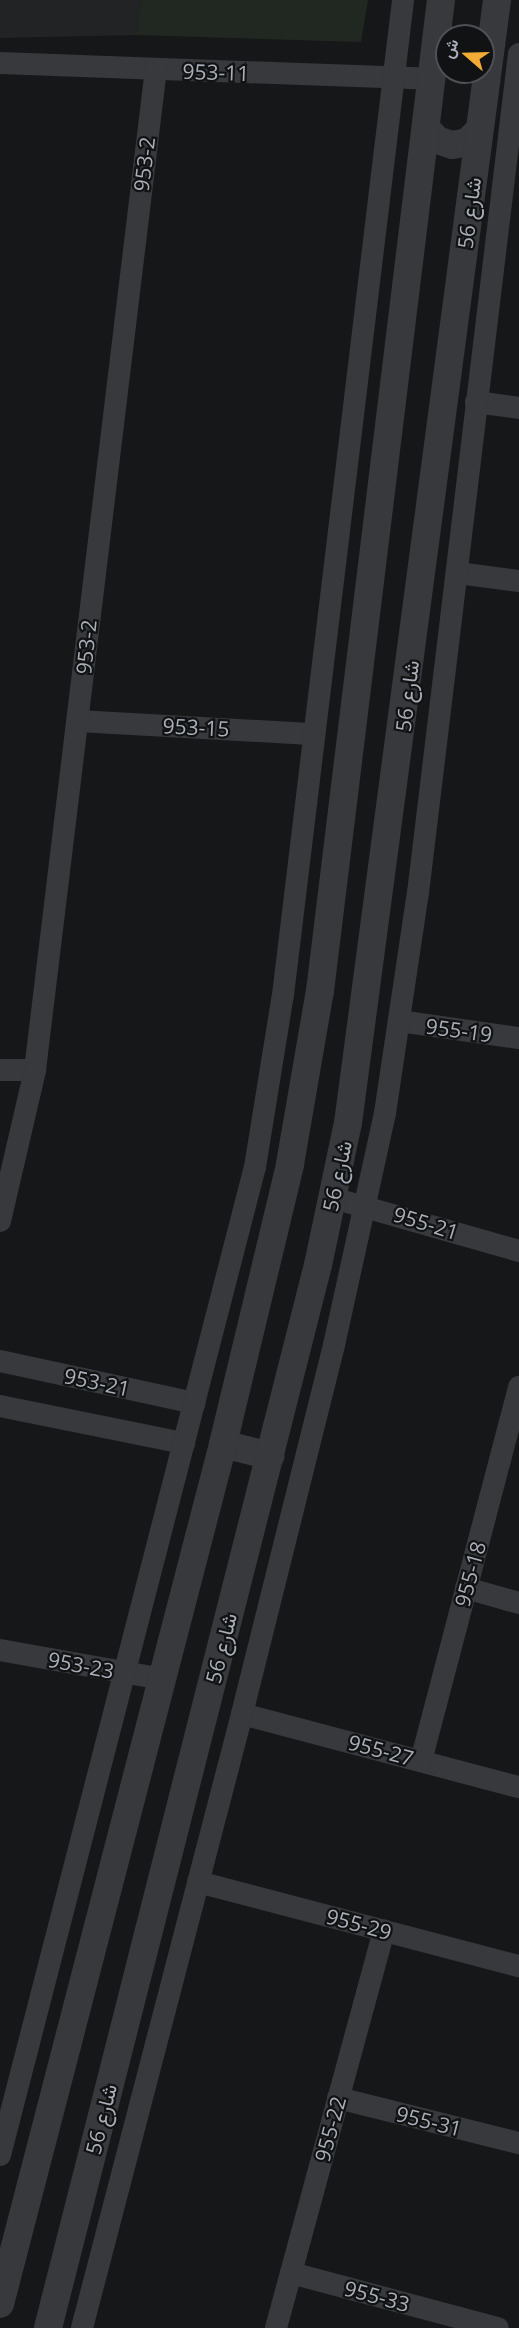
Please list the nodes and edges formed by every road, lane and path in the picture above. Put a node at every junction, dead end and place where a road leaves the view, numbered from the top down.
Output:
1 (403, 0) edge
2 (441, 0) edge
3 (497, 0) edge
4 (494, 24) edge
5 (495, 55) edge
6 (519, 56) edge
7 (0, 63) edge
8 (156, 69) junction
9 (393, 78) junction
10 (432, 79) junction
11 (486, 84) edge
12 (426, 128) junction
13 (479, 131) junction
14 (421, 171) junction
15 (473, 180) junction
16 (476, 402) junction
17 (519, 408) edge
18 (458, 573) junction
19 (519, 581) edge
20 (78, 721) junction
21 (314, 734) junction
22 (399, 1021) junction
23 (519, 1038) edge
24 (0, 1070) edge
25 (35, 1070) junction
26 (333, 1197) junction
27 (366, 1205) junction
28 (0, 1221) edge
29 (519, 1251) edge
30 (0, 1361) edge
31 (519, 1387) edge
32 (195, 1403) junction
33 (0, 1406) edge
34 (514, 1426) edge
35 (184, 1443) junction
36 (223, 1444) junction
37 (270, 1456) junction
38 (466, 1588) junction
39 (519, 1603) edge
40 (0, 1650) edge
41 (122, 1673) junction
42 (163, 1679) junction
43 (242, 1713) junction
44 (421, 1761) junction
45 (519, 1787) edge
46 (198, 1882) junction
47 (384, 1930) junction
48 (519, 1966) edge
49 (338, 2098) junction
50 (519, 2144) edge
51 (0, 2155) edge
52 (291, 2273) junction
53 (0, 2304) edge
54 (48, 2328) edge
55 (82, 2328) edge
56 (276, 2328) edge
57 (498, 2328) edge

1 - 9 street
2 - 10 street
3 - 4 street, شارع 56
5 - 6 street
6 - 16 street
7 - 8 street, 953-11
8 - 9 street, 953-11
8 - 20 street, 953-2
9 - 10 street, 953-11
9 - 21 street
10 - 12 street
11 - 13 street, شارع 56
12 - 13 street
12 - 14 street
13 - 15 street, شارع 56
14 - 15 street
14 - 36 street
15 - 26 street, شارع 56
16 - 17 street
16 - 18 street
18 - 19 street
18 - 22 street
20 - 21 street, 953-15
20 - 25 street, 953-2
21 - 32 street
22 - 23 street, 955-19
22 - 27 street
24 - 25 street
25 - 28 street, 953-2
26 - 27 street, 955-21
26 - 37 street, شارع 56
27 - 29 street, 955-21
27 - 43 street
30 - 32 street, 953-21
31 - 34 street, 955-18
32 - 35 street
33 - 35 street, 953-21
34 - 38 street, 955-18
35 - 41 street
36 - 37 street
36 - 42 street
37 - 54 street, شارع 56
38 - 39 street
38 - 44 street, 955-18
40 - 41 street, 953-23
41 - 42 street, 953-23
41 - 51 street
42 - 53 street
43 - 44 street, 955-27
43 - 46 street
44 - 45 street, 955-27
46 - 47 street, 955-29
46 - 55 street
47 - 48 street, 955-29
47 - 49 street, 955-22
49 - 50 street, 955-31
49 - 52 street, 955-22
52 - 56 street, 955-22
52 - 57 street, 955-33

